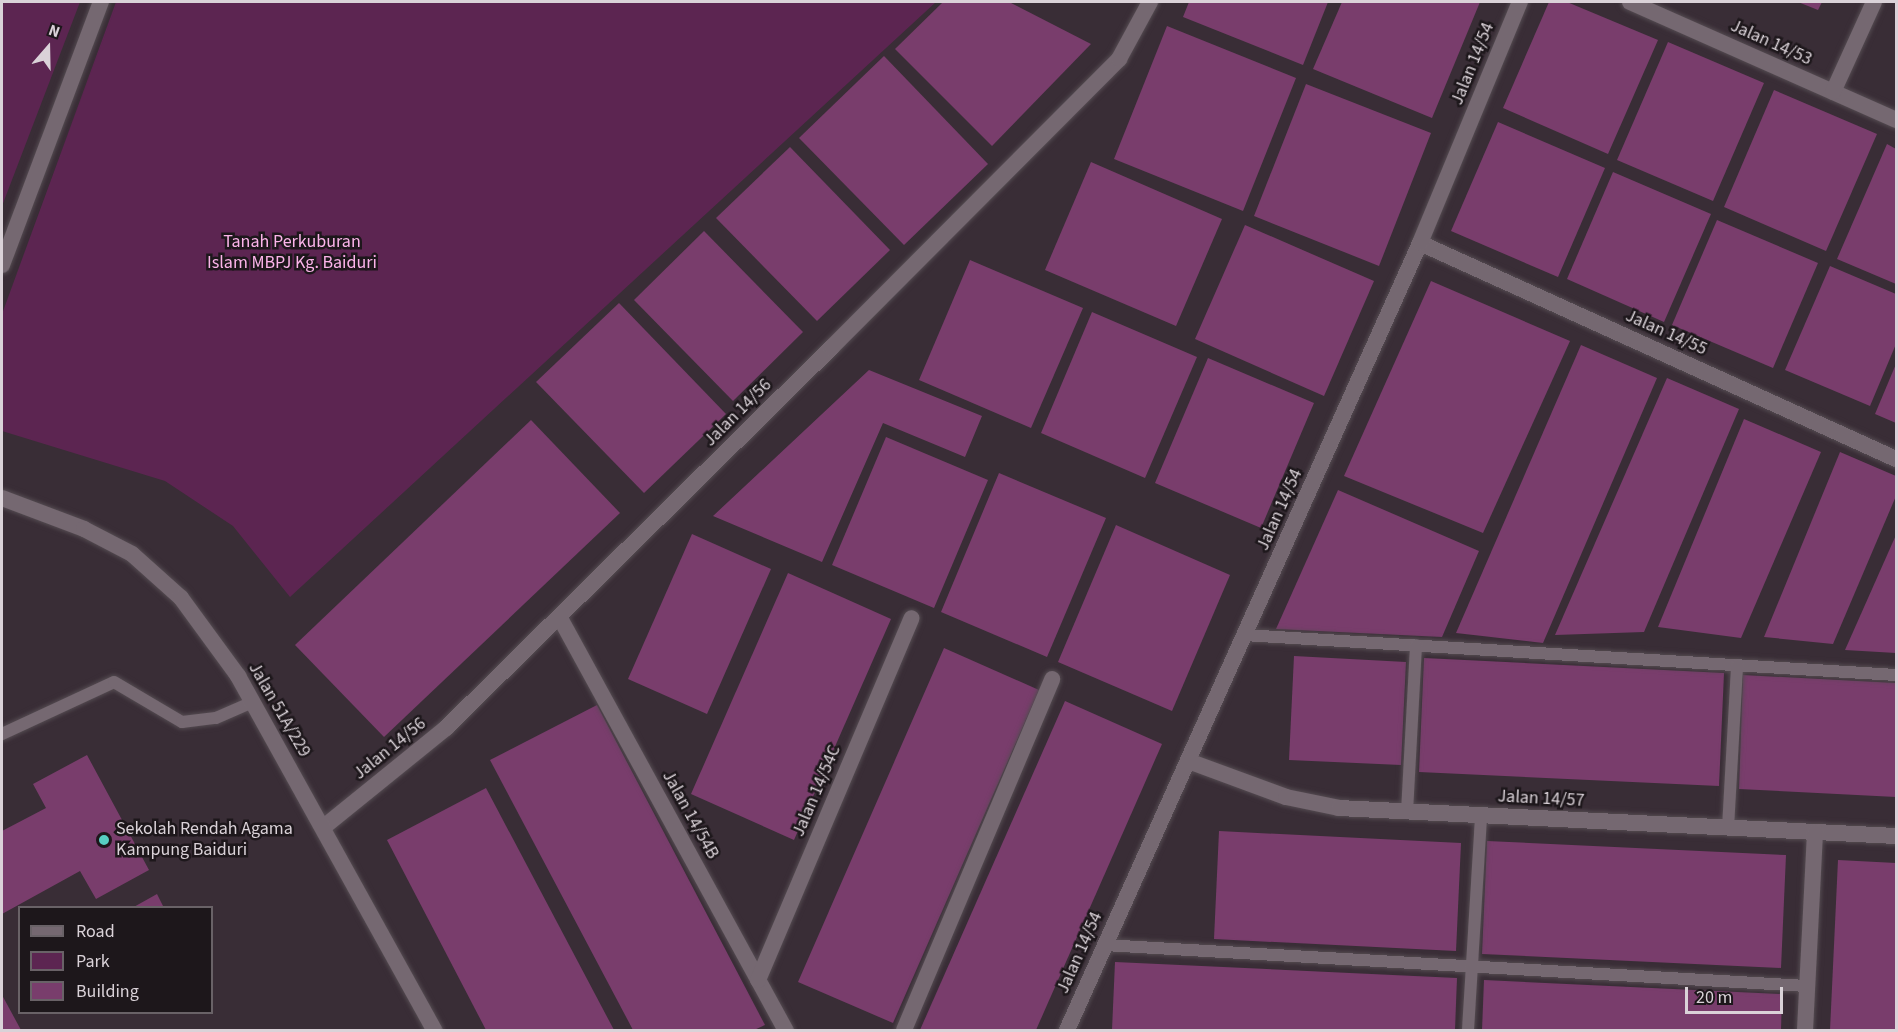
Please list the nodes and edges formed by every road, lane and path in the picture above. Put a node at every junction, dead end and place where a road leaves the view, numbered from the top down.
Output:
1 (101, 2) edge
2 (1150, 2) edge
3 (1520, 2) edge
4 (1630, 2) edge
5 (1874, 2) edge
6 (1833, 92) junction
7 (1896, 120) edge
8 (1420, 243) junction
9 (2, 265) edge
10 (1896, 459) edge
11 (2, 498) edge
12 (560, 618) junction
13 (912, 618) dead end
14 (1244, 634) junction
15 (1416, 645) junction
16 (1737, 665) junction
17 (1896, 675) edge
18 (1052, 679) dead end
19 (253, 702) junction
20 (2, 734) edge
21 (1191, 762) junction
22 (1407, 812) junction
23 (1481, 815) junction
24 (325, 826) junction
25 (1728, 828) junction
26 (1815, 832) junction
27 (1896, 836) edge
28 (1104, 945) junction
29 (1472, 967) junction
30 (758, 980) junction
31 (1807, 986) junction
32 (780, 1029) edge
33 (434, 1030) edge
34 (904, 1030) edge
35 (1067, 1030) edge
36 (1468, 1030) edge
37 (1805, 1030) edge

1 - 9 street
2 - 12 street, Jalan 14/56
3 - 8 street, Jalan 14/54
4 - 6 street, Jalan 14/53
5 - 6 street
6 - 7 street, Jalan 14/53
8 - 10 street, Jalan 14/55
8 - 14 street, Jalan 14/54
11 - 19 street, Jalan 51A/229
12 - 24 street, Jalan 14/56
12 - 30 street, Jalan 14/54B
13 - 30 street, Jalan 14/54C
14 - 15 lane
14 - 21 street, Jalan 14/54
15 - 16 lane
15 - 22 lane
16 - 17 lane
16 - 25 lane
18 - 34 street
19 - 20 lane
19 - 24 street, Jalan 51A/229
21 - 22 street, Jalan 14/57
21 - 28 street, Jalan 14/54
22 - 23 street, Jalan 14/57
23 - 25 street, Jalan 14/57
23 - 29 lane
24 - 33 street, Jalan 51A/229
25 - 26 street, Jalan 14/57
26 - 27 street, Jalan 14/57
26 - 31 street
28 - 29 lane
28 - 35 street, Jalan 14/54
29 - 31 lane
29 - 36 lane
30 - 32 street, Jalan 14/54B
31 - 37 street

